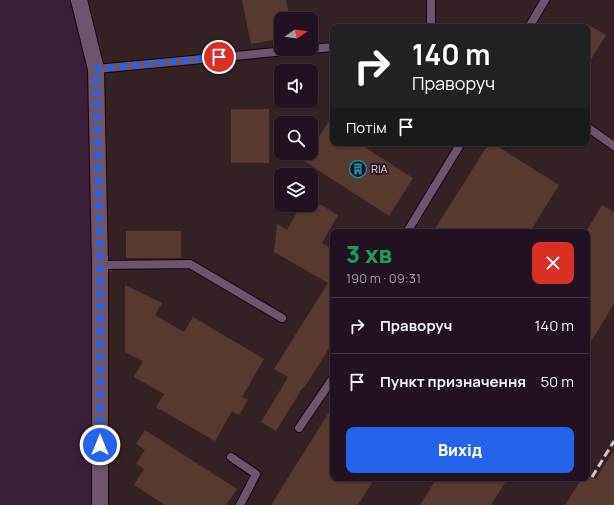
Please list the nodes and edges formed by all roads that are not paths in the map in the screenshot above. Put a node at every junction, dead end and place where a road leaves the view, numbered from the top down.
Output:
1 (79, 0) edge
2 (432, 0) edge
3 (545, 0) edge
4 (431, 24) edge
5 (531, 24) edge
6 (330, 47) edge
7 (318, 48) edge
8 (274, 52) edge
9 (96, 69) junction
10 (590, 129) edge
11 (458, 146) edge
12 (614, 146) edge
13 (409, 229) edge
14 (100, 265) junction
15 (282, 318) dead end
16 (330, 382) edge
17 (299, 428) dead end
18 (231, 457) dead end
19 (100, 505) edge
20 (240, 505) edge

1 - 9 street
2 - 4 lane
3 - 5 lane
6 - 7 lane
8 - 9 lane
9 - 14 street
10 - 12 lane
11 - 13 lane
14 - 15 lane
14 - 19 street
16 - 17 lane
18 - 20 lane

